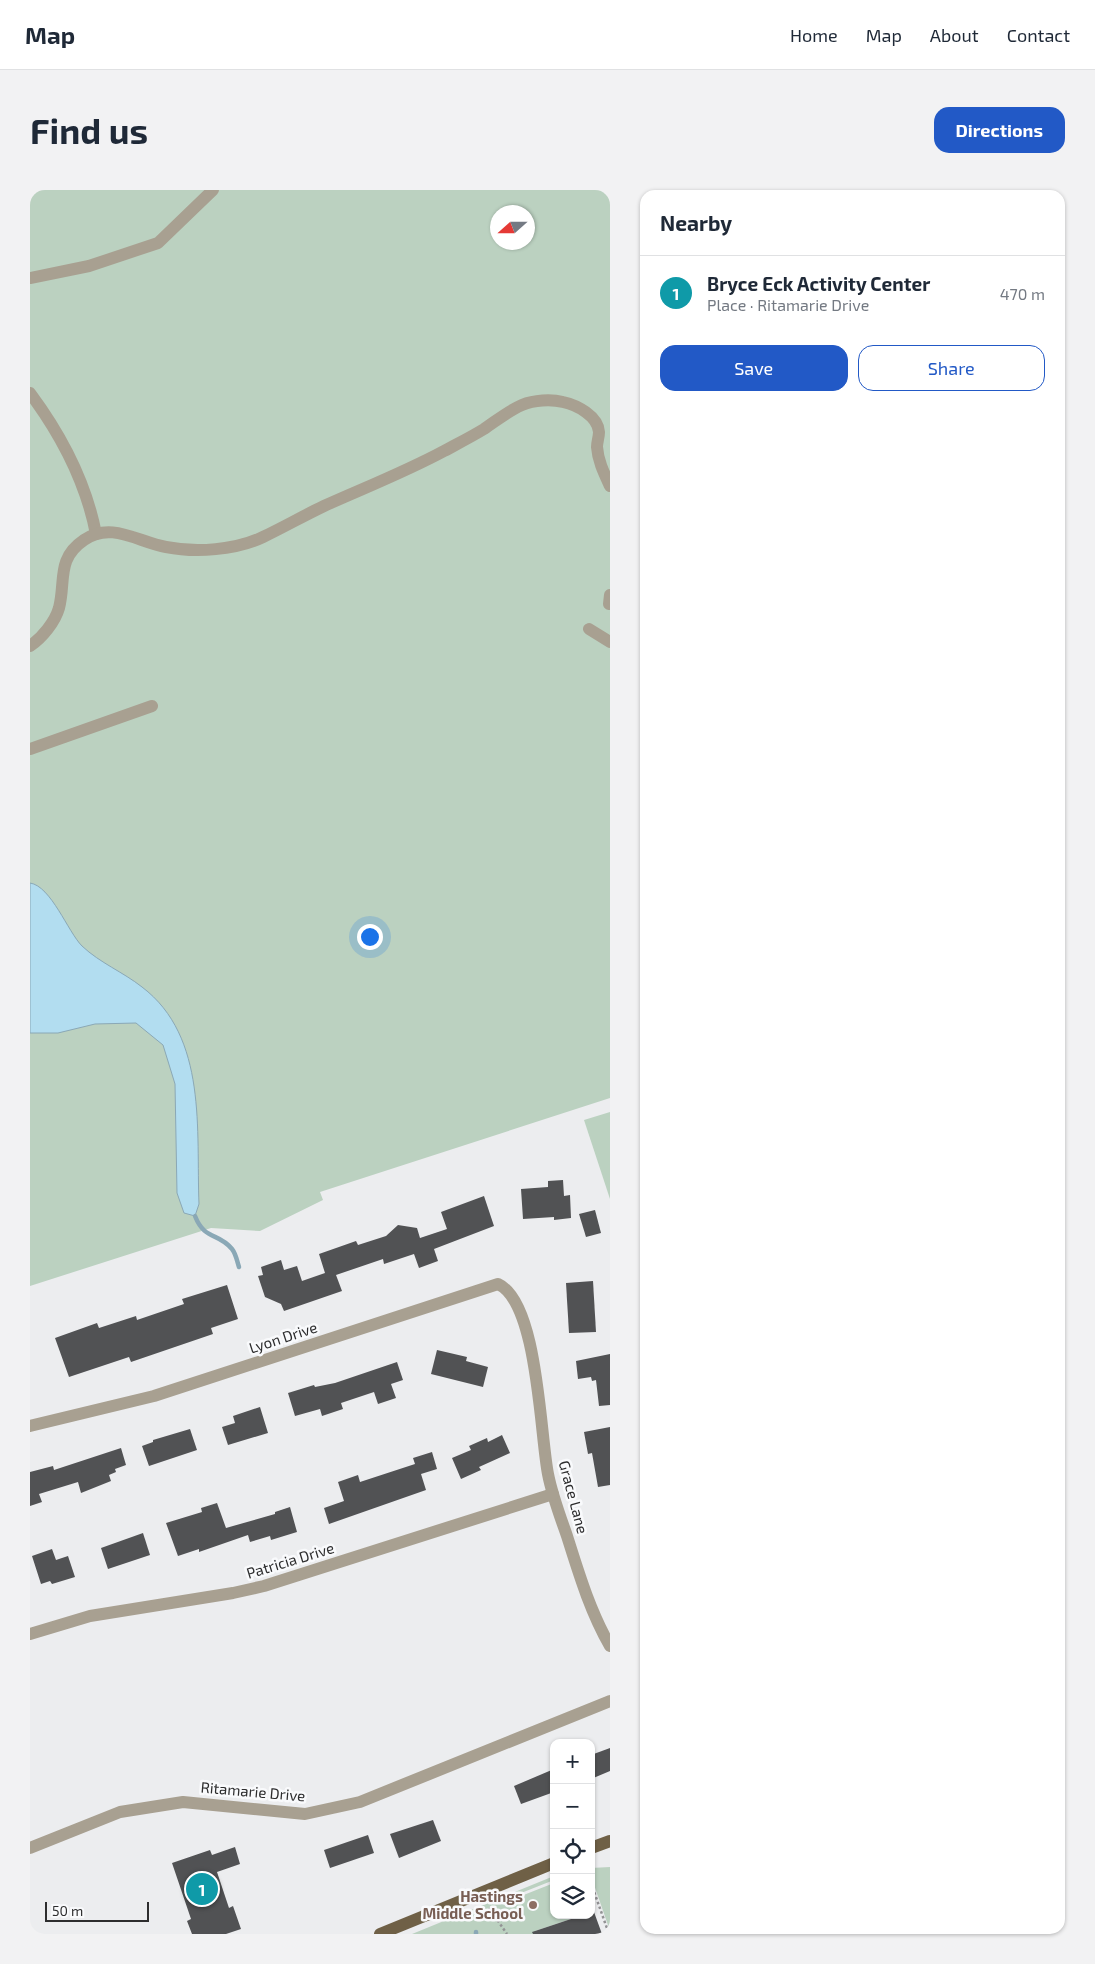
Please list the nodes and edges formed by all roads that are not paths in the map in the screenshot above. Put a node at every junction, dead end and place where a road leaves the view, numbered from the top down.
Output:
1 (213, 190) edge
2 (30, 278) edge
3 (30, 393) edge
4 (610, 486) edge
5 (96, 534) junction
6 (589, 629) dead end
7 (610, 642) edge
8 (30, 646) edge
9 (152, 706) dead end
10 (30, 749) edge
11 (522, 1321) joint
12 (30, 1426) edge
13 (553, 1494) junction
14 (30, 1634) edge
15 (610, 1646) edge
16 (610, 1701) edge
17 (610, 1841) edge
18 (595, 1847) edge
19 (30, 1848) edge
20 (550, 1865) edge
21 (380, 1934) edge

1 - 2 street
3 - 5 street
4 - 5 street
5 - 8 street
6 - 7 street
9 - 10 street
11 - 12 street, Lyon Drive
11 - 13 street, Grace Lane
13 - 14 street, Patricia Drive
13 - 15 street, Grace Lane
16 - 19 street, Ritamarie Drive
17 - 18 main road
20 - 21 main road

